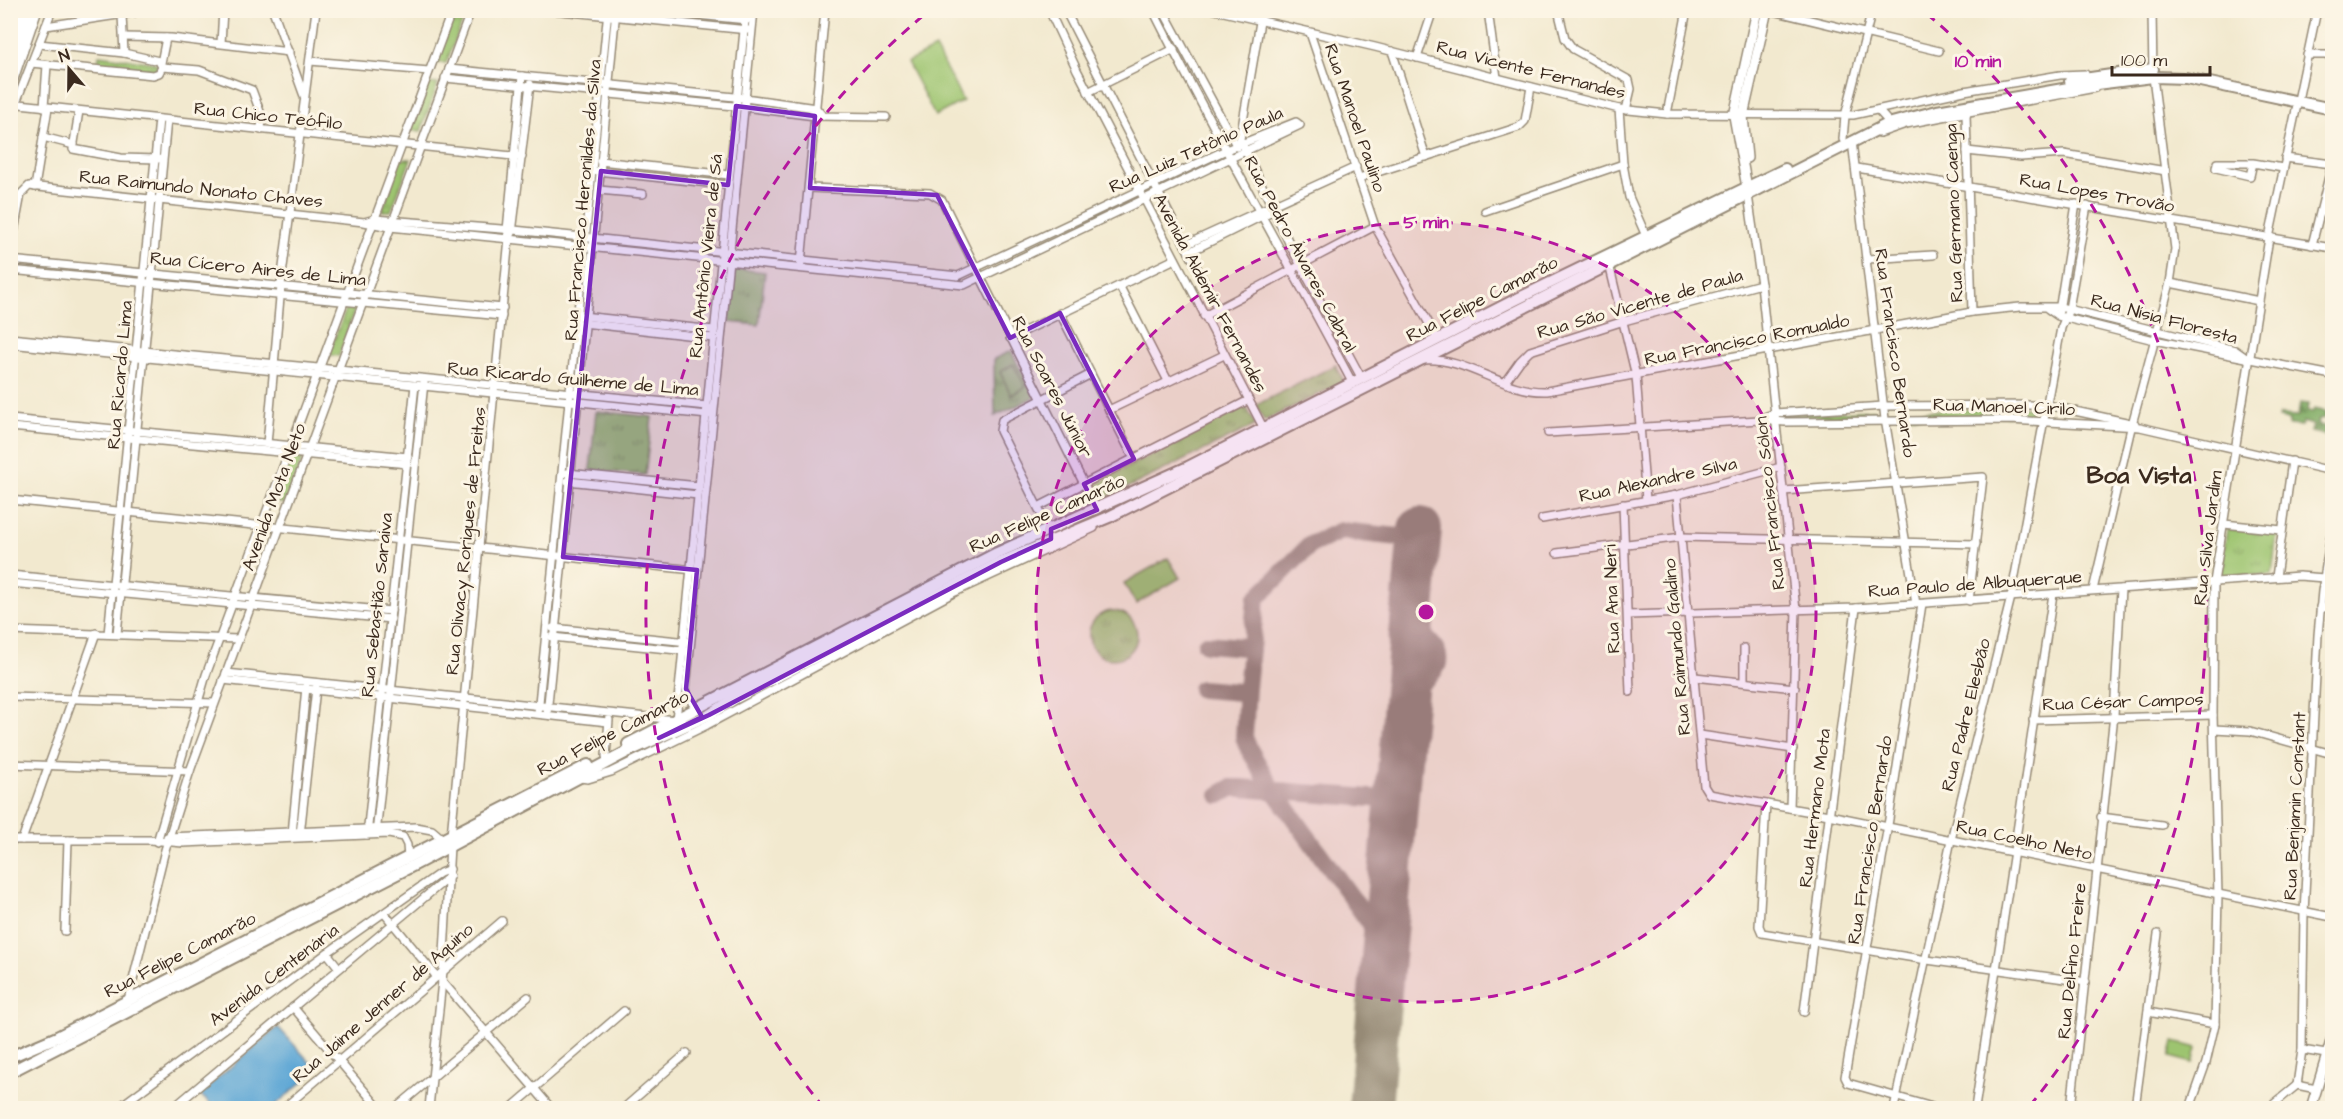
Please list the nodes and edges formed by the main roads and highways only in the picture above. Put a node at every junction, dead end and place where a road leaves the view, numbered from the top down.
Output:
1 (24, 10) edge
2 (35, 10) edge
3 (14, 31) edge
4 (10, 48) edge
5 (10, 83) edge
6 (2332, 110) edge
7 (1904, 116) junction
8 (1847, 141) junction
9 (1748, 190) junction
10 (1647, 240) junction
11 (1579, 268) junction
12 (1573, 282) junction
13 (1535, 290) junction
14 (1516, 311) junction
15 (1443, 342) junction
16 (1208, 457) junction
17 (1204, 469) junction
18 (1097, 510) junction
19 (1090, 525) junction
20 (1049, 530) junction
21 (1025, 552) junction
22 (696, 709) junction
23 (659, 738) junction
24 (450, 840) junction
25 (227, 949) junction
26 (223, 962) junction
27 (182, 973) junction
28 (178, 986) junction
29 (11, 1057) edge
30 (10, 1072) edge

1 - 3 highway
2 - 5 highway
3 - 4 highway
6 - 7 main road, Rua Felipe Camarão
7 - 8 main road, Rua Felipe Camarão
7 - 8 main road, Rua Felipe Camarão
8 - 9 main road, Rua Felipe Camarão
9 - 10 main road, Rua Felipe Camarão
9 - 10 main road, Rua Felipe Camarão
10 - 11 main road, Rua Felipe Camarão
10 - 12 main road, Rua Felipe Camarão
11 - 12 main road
11 - 13 main road, Rua Felipe Camarão
12 - 14 main road, Rua Felipe Camarão
13 - 14 main road
13 - 15 main road, Rua Felipe Camarão
14 - 15 main road, Rua Felipe Camarão
15 - 16 main road, Rua Felipe Camarão
15 - 17 main road, Rua Felipe Camarão
16 - 17 main road
16 - 18 main road, Rua Felipe Camarão
17 - 19 main road, Rua Felipe Camarão
18 - 19 main road
18 - 20 main road, Rua Felipe Camarão
19 - 21 main road, Rua Felipe Camarão
20 - 21 main road
20 - 22 main road, Rua Felipe Camarão
21 - 23 main road, Rua Felipe Camarão
22 - 23 main road
22 - 24 main road, Rua Felipe Camarão
23 - 24 main road, Rua Felipe Camarão
24 - 25 main road, Rua Felipe Camarão
24 - 26 main road, Rua Felipe Camarão
25 - 26 main road
25 - 27 main road, Rua Felipe Camarão
26 - 28 main road, Rua Felipe Camarão
27 - 28 main road
27 - 29 main road, Rua Felipe Camarão
28 - 30 main road, Rua Felipe Camarão

